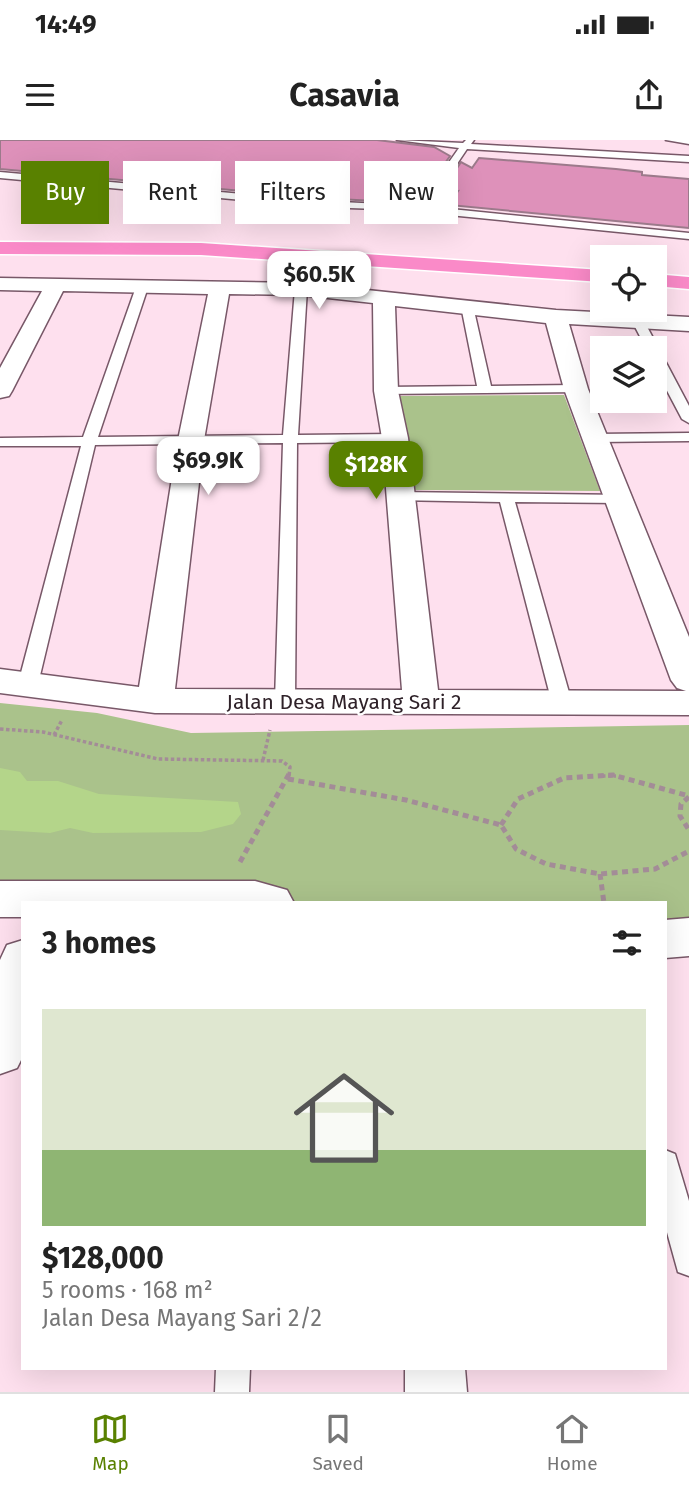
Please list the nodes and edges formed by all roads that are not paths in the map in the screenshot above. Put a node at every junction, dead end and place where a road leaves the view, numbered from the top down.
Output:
1 (401, 140) edge
2 (670, 140) edge
3 (689, 141) edge
4 (468, 143) edge
5 (689, 159) edge
6 (455, 161) edge
7 (0, 175) edge
8 (364, 206) edge
9 (458, 211) edge
10 (0, 230) edge
11 (689, 236) edge
12 (0, 248) edge
13 (590, 258) edge
14 (667, 264) edge
15 (689, 265) edge
16 (590, 275) edge
17 (667, 281) edge
18 (689, 283) edge
19 (0, 284) edge
20 (55, 286) junction
21 (142, 287) junction
22 (220, 287) junction
23 (301, 289) junction
24 (384, 297) junction
25 (467, 306) junction
26 (556, 317) junction
27 (590, 319) edge
28 (655, 322) edge
29 (689, 324) edge
30 (667, 378) edge
31 (576, 389) junction
32 (485, 390) junction
33 (0, 391) edge
34 (386, 391) junction
35 (689, 419) edge
36 (689, 437) edge
37 (395, 438) junction
38 (596, 438) junction
39 (290, 439) junction
40 (191, 440) junction
41 (0, 442) edge
42 (89, 442) junction
43 (400, 496) junction
44 (506, 497) junction
45 (620, 498) junction
46 (689, 680) edge
47 (14, 682) edge
48 (155, 701) junction
49 (285, 701) junction
50 (421, 702) junction
51 (562, 703) junction
52 (689, 704) edge
53 (255, 893) edge
54 (25, 900) edge
55 (689, 937) edge
56 (667, 939) edge
57 (21, 967) edge
58 (0, 1052) edge
59 (667, 1172) edge
60 (689, 1261) edge
61 (233, 1370) edge
62 (435, 1370) edge
63 (232, 1392) edge
64 (436, 1392) edge

1 - 4 lane
2 - 3 lane
4 - 5 lane
4 - 6 lane
7 - 8 lane
9 - 11 lane
10 - 13 highway
12 - 16 highway
14 - 15 highway
17 - 18 highway
19 - 20 street
20 - 21 street
20 - 33 street
21 - 22 street
21 - 42 lane
22 - 23 street
22 - 40 street
23 - 24 street
23 - 39 lane
24 - 25 street
24 - 34 street
25 - 26 street
25 - 32 lane
26 - 27 street
26 - 31 street
28 - 29 street
30 - 35 lane
31 - 32 lane
31 - 38 street
32 - 34 lane
34 - 37 street
36 - 38 lane
37 - 39 lane
37 - 43 street
38 - 45 street
39 - 40 lane
39 - 49 lane
40 - 42 lane
40 - 48 street
41 - 42 lane
42 - 47 lane
43 - 44 lane
43 - 50 street
44 - 45 lane
44 - 51 lane
45 - 46 street
47 - 48 street, Jalan Desa Mayang Sari 2
48 - 49 street, Jalan Desa Mayang Sari 2
49 - 50 street, Jalan Desa Mayang Sari 2
50 - 51 street, Jalan Desa Mayang Sari 2
51 - 52 street, Jalan Desa Mayang Sari 2
53 - 54 street
55 - 56 street
57 - 58 street
59 - 60 lane
61 - 63 lane
62 - 64 street

